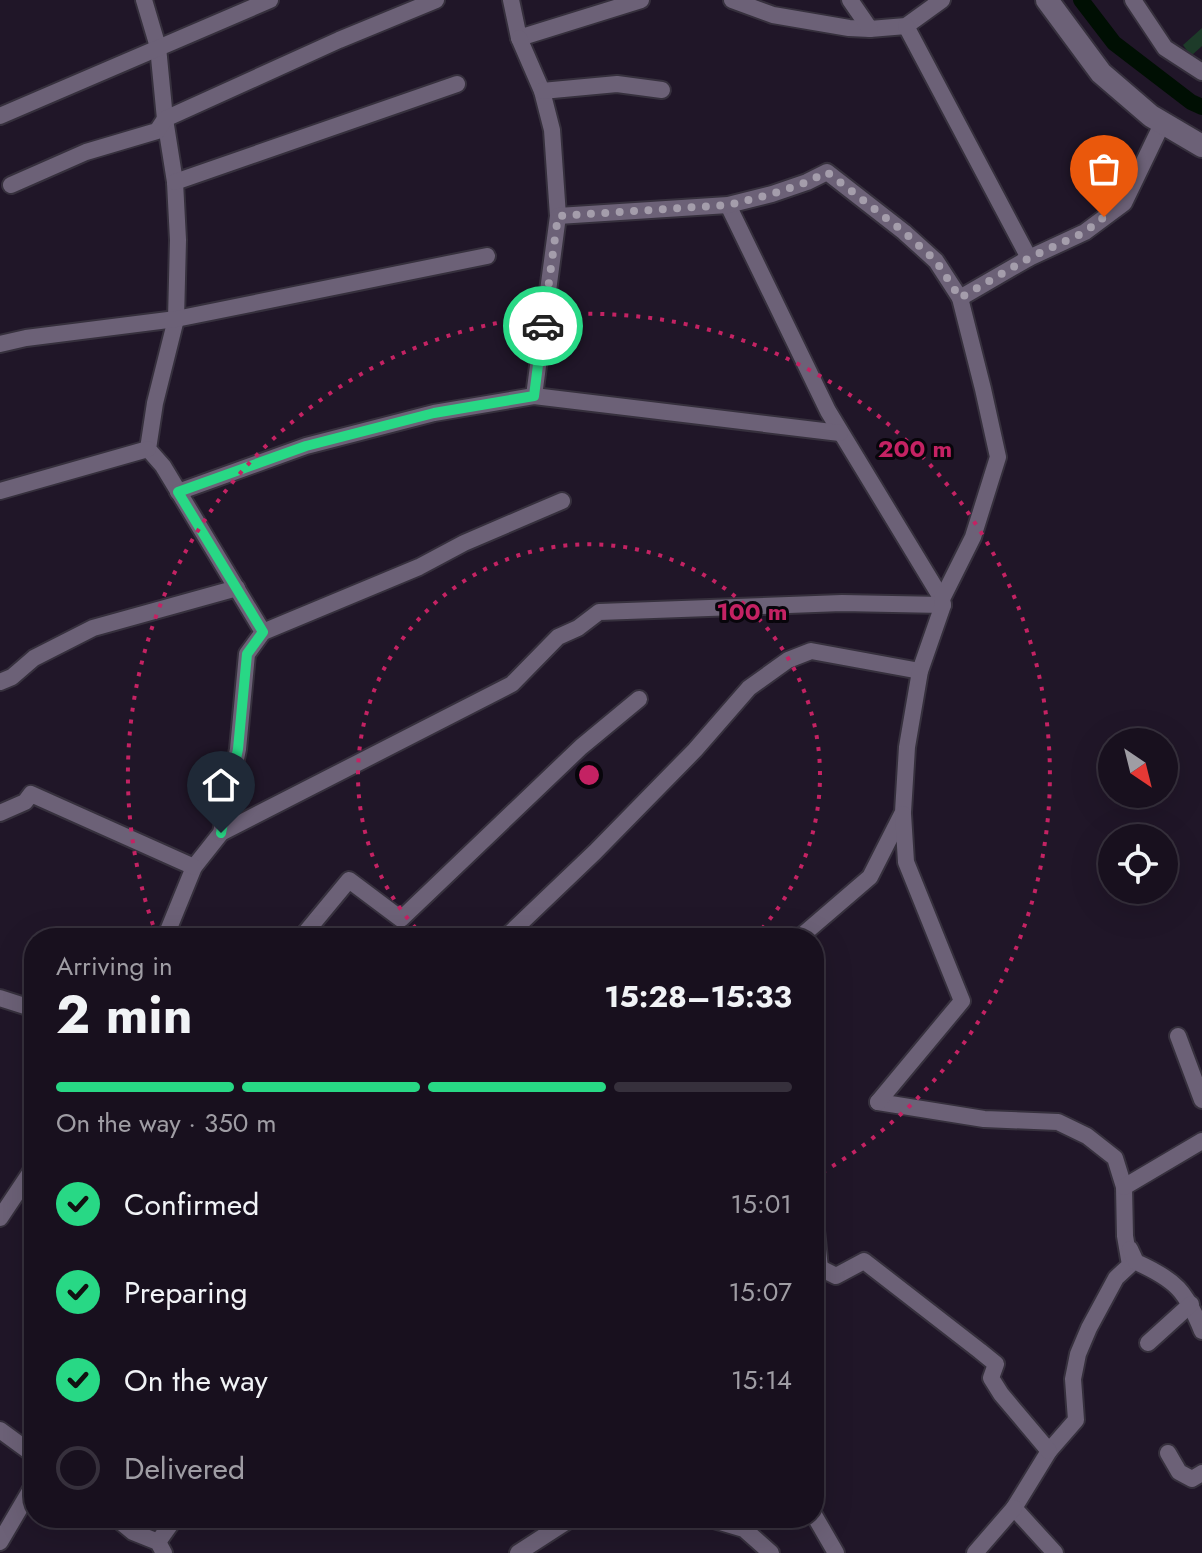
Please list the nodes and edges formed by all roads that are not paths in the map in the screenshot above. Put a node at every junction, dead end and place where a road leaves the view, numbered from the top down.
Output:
1 (144, 0) edge
2 (270, 0) edge
3 (436, 0) edge
4 (511, 0) edge
5 (641, 0) edge
6 (732, 0) edge
7 (850, 0) edge
8 (942, 0) edge
9 (1047, 0) edge
10 (1133, 0) edge
11 (906, 26) junction
12 (870, 29) junction
13 (519, 38) junction
14 (158, 47) junction
15 (1202, 72) edge
16 (457, 84) dead end
17 (662, 90) dead end
18 (542, 91) junction
19 (0, 116) edge
20 (165, 119) junction
21 (1163, 122) junction
22 (1202, 146) edge
23 (175, 182) junction
24 (11, 185) dead end
25 (728, 205) junction
26 (558, 216) junction
27 (487, 256) dead end
28 (1029, 258) junction
29 (960, 298) junction
30 (176, 319) junction
31 (0, 344) edge
32 (534, 396) junction
33 (840, 433) junction
34 (148, 449) junction
35 (0, 491) edge
36 (178, 492) junction
37 (562, 501) dead end
38 (237, 588) junction
39 (942, 602) junction
40 (263, 632) junction
41 (920, 671) junction
42 (0, 682) edge
43 (639, 699) dead end
44 (903, 812) junction
45 (0, 813) edge
46 (221, 833) junction
47 (194, 867) junction
48 (169, 928) edge
49 (309, 928) edge
50 (515, 928) edge
51 (811, 928) edge
52 (0, 998) edge
53 (24, 1006) edge
54 (1178, 1036) dead end
55 (1202, 1100) edge
56 (1202, 1141) edge
57 (24, 1182) edge
58 (1124, 1187) junction
59 (0, 1218) edge
60 (1125, 1236) junction
61 (824, 1274) edge
62 (1191, 1304) junction
63 (1202, 1331) edge
64 (1148, 1343) dead end
65 (0, 1430) edge
66 (24, 1448) edge
67 (1049, 1451) junction
68 (1168, 1453) dead end
69 (1202, 1473) edge
70 (24, 1501) edge
71 (1014, 1508) junction
72 (128, 1528) edge
73 (170, 1528) edge
74 (557, 1528) edge
75 (741, 1528) edge
76 (822, 1528) edge
77 (0, 1542) edge
78 (161, 1547) edge
79 (518, 1553) edge
80 (771, 1553) edge
81 (836, 1553) edge
82 (975, 1553) edge
83 (1055, 1553) edge

1 - 14 street
2 - 14 street
3 - 20 street
4 - 13 street
5 - 13 street
6 - 12 street
7 - 12 street
8 - 11 street
9 - 21 street
10 - 15 street
11 - 12 street
11 - 28 street
13 - 18 street
14 - 19 street
14 - 20 street
16 - 23 street
17 - 18 street
18 - 26 street
20 - 23 street
20 - 24 street
21 - 22 street
21 - 28 street
23 - 30 street
25 - 26 street
25 - 29 street
25 - 33 street
26 - 32 street
27 - 30 street
28 - 29 street
29 - 39 street
30 - 31 street
30 - 34 street
32 - 33 street
32 - 36 street
33 - 39 street
34 - 35 street
34 - 36 street
36 - 38 street
37 - 40 street
38 - 40 street
38 - 42 street
39 - 41 street
39 - 46 street
40 - 46 street
41 - 44 street
41 - 50 street
43 - 49 street
44 - 51 street
44 - 58 street
45 - 47 street
46 - 47 street
47 - 48 street
52 - 53 street
54 - 55 street
56 - 58 street
57 - 59 street
58 - 60 street
60 - 62 street
60 - 67 street
61 - 67 street
62 - 63 street
62 - 64 street
65 - 66 street
67 - 71 street
68 - 69 street
70 - 77 street
71 - 82 street
71 - 83 street
72 - 78 street
73 - 78 street
74 - 79 street
75 - 80 street
76 - 81 street

